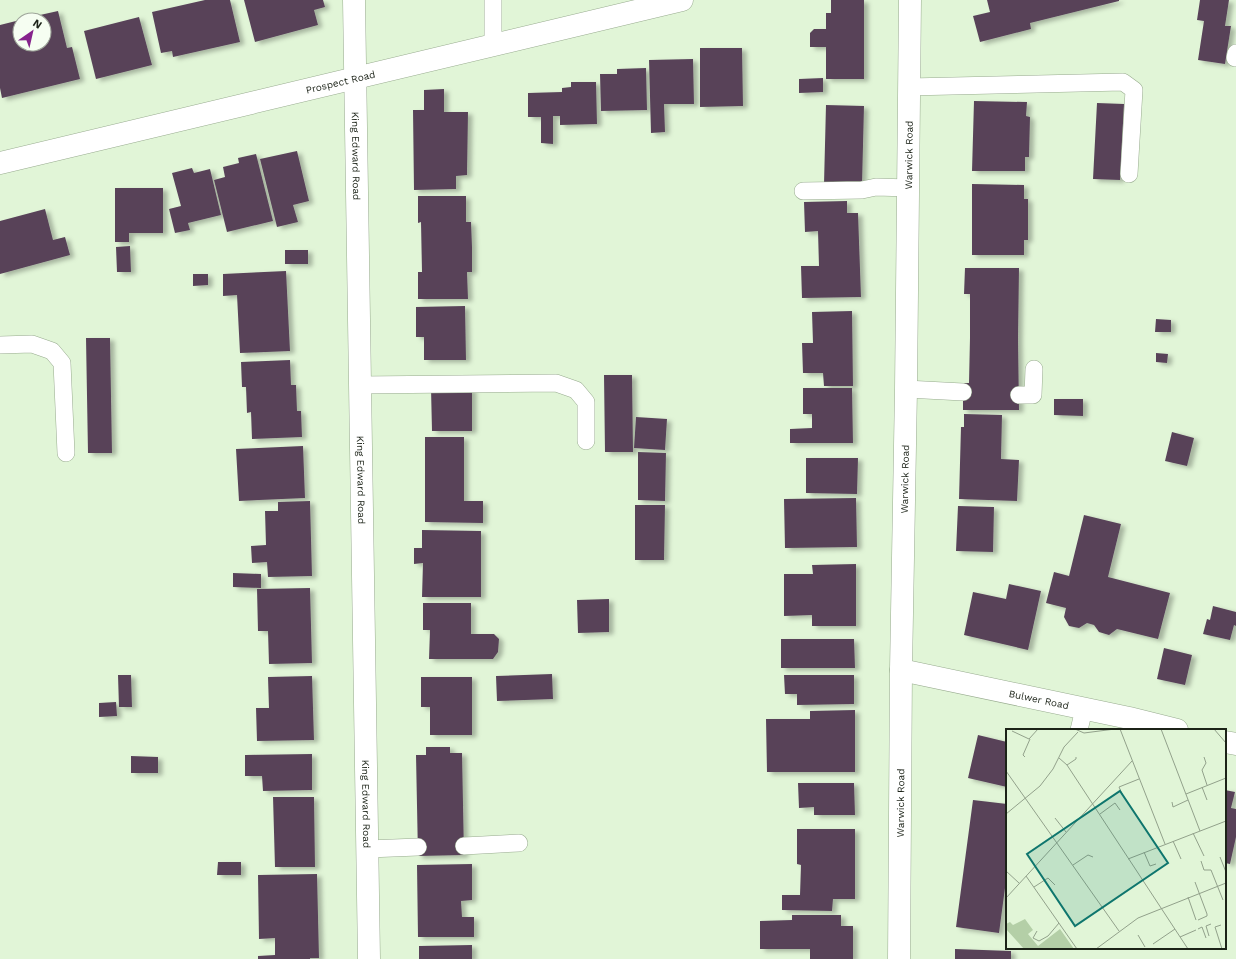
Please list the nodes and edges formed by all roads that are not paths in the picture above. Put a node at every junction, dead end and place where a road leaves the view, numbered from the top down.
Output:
1 (354, 0) edge
2 (494, 0) edge
3 (682, 0) edge
4 (910, 0) edge
5 (493, 45) junction
6 (355, 78) junction
7 (909, 87) junction
8 (0, 163) edge
9 (1129, 174) dead end
10 (909, 188) junction
11 (803, 191) dead end
12 (0, 345) edge
13 (1034, 369) dead end
14 (360, 385) junction
15 (906, 389) junction
16 (963, 392) dead end
17 (1019, 395) dead end
18 (586, 441) dead end
19 (66, 453) dead end
20 (901, 670) junction
21 (1084, 709) junction
22 (1079, 729) edge
23 (1173, 729) edge
24 (1226, 742) edge
25 (1236, 744) edge
26 (519, 843) dead end
27 (464, 846) dead end
28 (418, 847) dead end
29 (368, 849) junction
30 (370, 959) edge
31 (899, 959) edge

1 - 6 street, King Edward Road
2 - 5 lane
3 - 5 street, Prospect Road
4 - 7 street, Warwick Road
5 - 6 street, Prospect Road
6 - 8 street, Prospect Road
6 - 14 street, King Edward Road
7 - 9 lane
7 - 10 street, Warwick Road
10 - 11 lane
10 - 15 street, Warwick Road
12 - 19 lane
13 - 17 lane
14 - 18 lane
14 - 29 street, King Edward Road
15 - 16 lane
15 - 20 street, Warwick Road
20 - 21 street, Bulwer Road
20 - 31 street, Warwick Road
21 - 22 lane
21 - 23 street, Bulwer Road
24 - 25 street
26 - 27 lane
28 - 29 lane
29 - 30 street, King Edward Road

